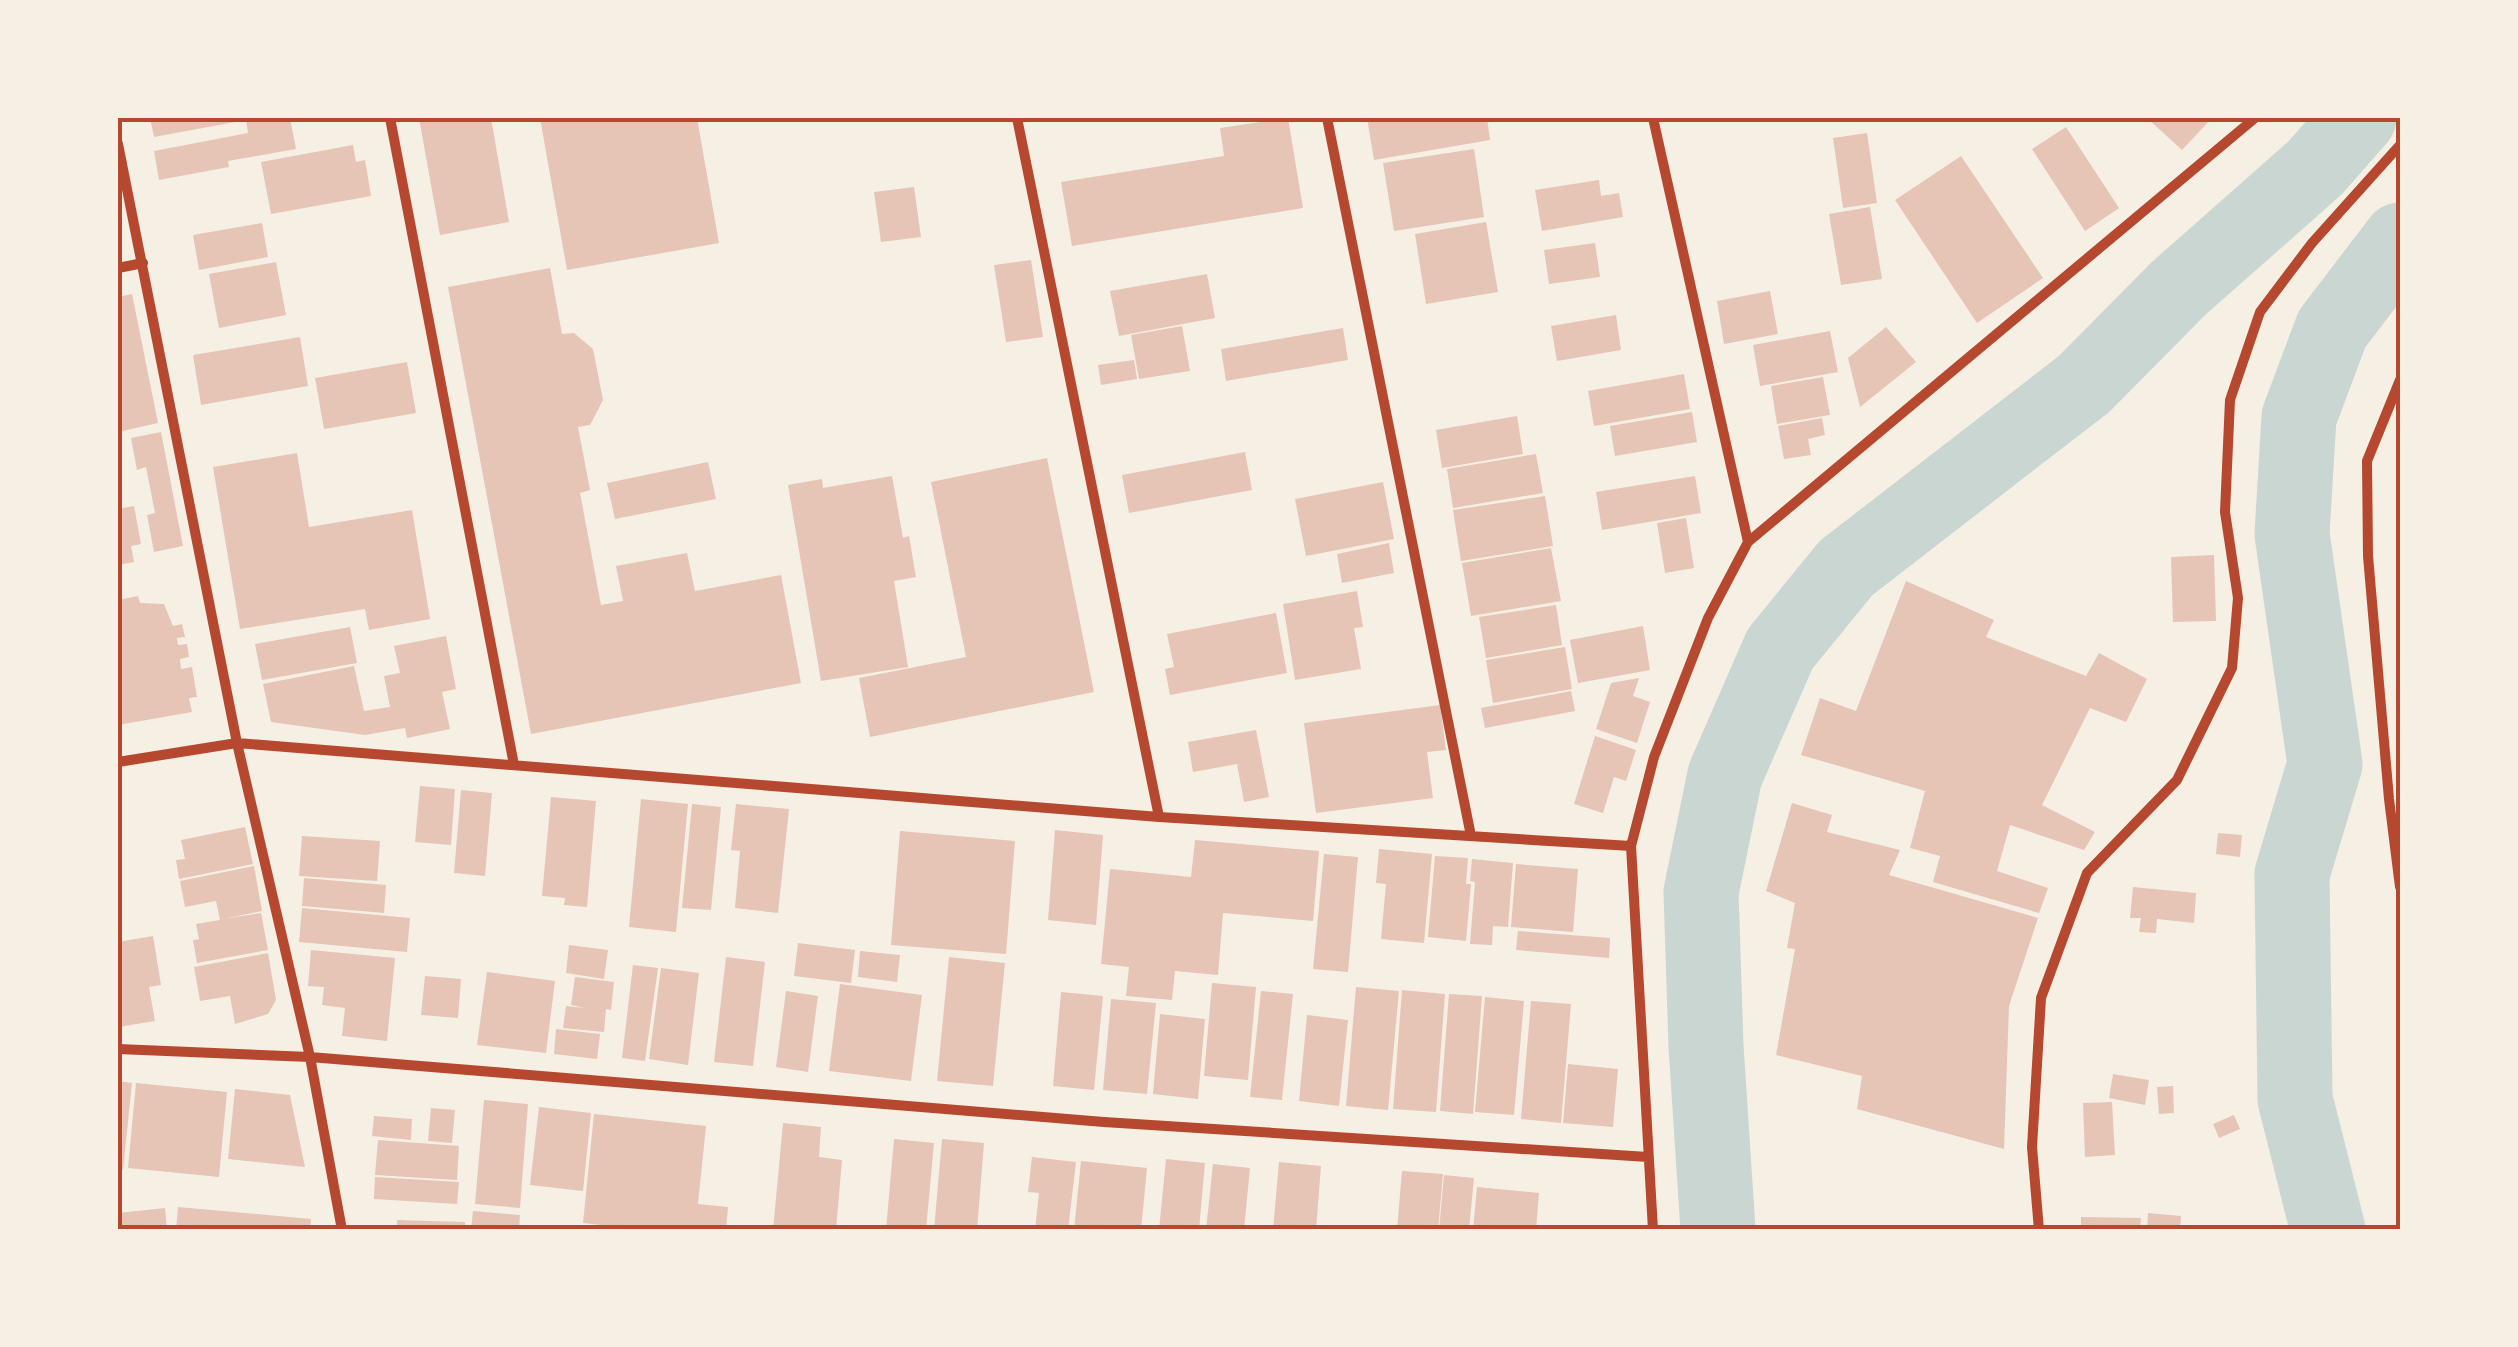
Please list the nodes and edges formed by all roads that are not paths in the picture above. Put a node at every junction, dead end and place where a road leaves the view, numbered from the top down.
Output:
1 (390, 118) edge
2 (1018, 118) edge
3 (1328, 118) edge
4 (1653, 118) edge
5 (2255, 118) edge
6 (118, 144) edge
7 (2400, 145) edge
8 (143, 263) junction
9 (118, 268) edge
10 (2400, 380) edge
11 (1748, 542) junction
12 (238, 742) junction
13 (118, 762) edge
14 (514, 765) junction
15 (1159, 816) junction
16 (1471, 836) junction
17 (1632, 846) junction
18 (2400, 887) edge
19 (118, 1049) edge
20 (310, 1057) junction
21 (1648, 1157) junction
22 (342, 1230) edge
23 (1653, 1230) edge
24 (2039, 1230) edge

1 - 14 street
2 - 15 street
3 - 16 street
4 - 11 street
5 - 11 street
6 - 8 street
7 - 24 street
8 - 9 street
8 - 12 street
10 - 18 street
11 - 17 street
12 - 13 street
12 - 14 street
12 - 20 street
14 - 15 street
15 - 16 street
16 - 17 street
17 - 21 street
19 - 20 street
20 - 21 street
20 - 22 street
21 - 23 street

